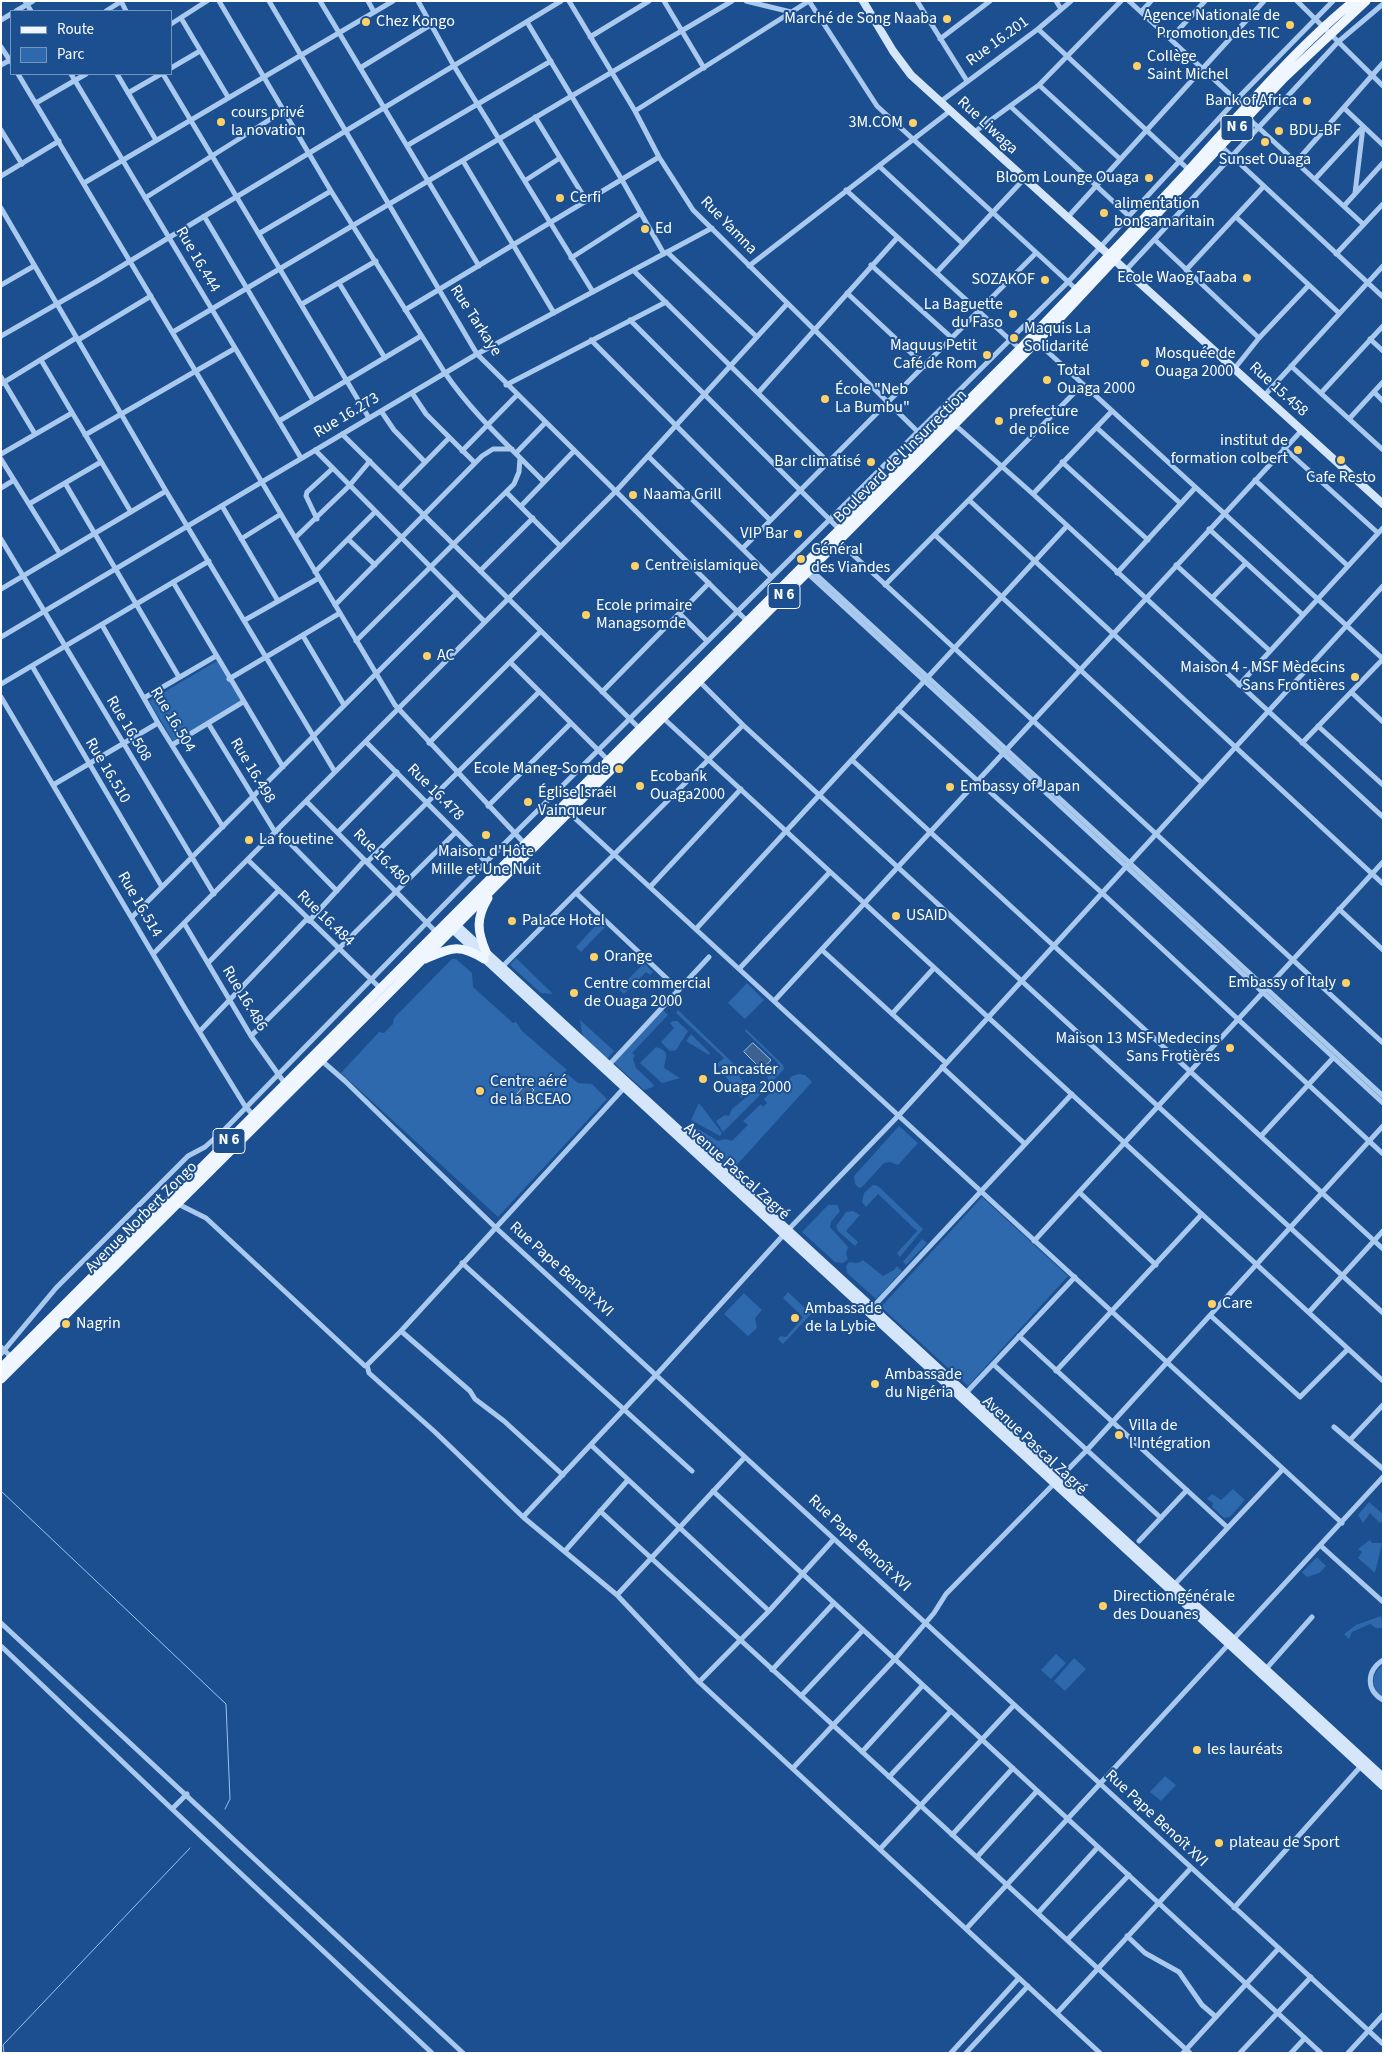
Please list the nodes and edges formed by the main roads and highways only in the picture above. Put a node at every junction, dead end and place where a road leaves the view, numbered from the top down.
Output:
1 (863, 1) edge
2 (1354, 1) edge
3 (1366, 1) edge
4 (1327, 30) junction
5 (1246, 113) junction
6 (1113, 258) junction
7 (951, 421) junction
8 (1383, 504) edge
9 (806, 568) junction
10 (659, 715) junction
11 (566, 810) junction
12 (492, 889) junction
13 (451, 925) junction
14 (485, 955) junction
15 (420, 961) junction
16 (384, 992) junction
17 (607, 1067) junction
18 (257, 1119) junction
19 (786, 1233) junction
20 (15, 1361) junction
21 (1, 1368) edge
22 (1, 1379) edge
23 (1263, 1671) junction
24 (1383, 1778) edge
25 (1383, 1786) edge

1 - 6 main road, Rue Liwaga
2 - 4 main road, Boulevard de l'Insurrection / N 6
3 - 4 main road, Boulevard de l'Insurrection / N 6
4 - 5 main road, Boulevard de l'Insurrection / N 6
4 - 5 main road, Boulevard de l'Insurrection / N 6
5 - 6 main road, Boulevard de l'Insurrection / N 6
5 - 6 main road, Boulevard de l'Insurrection / N 6
6 - 7 main road, Boulevard de l'Insurrection / N 6
6 - 7 main road, Boulevard de l'Insurrection / N 6
6 - 8 main road, Rue 15.458
7 - 9 main road, Boulevard de l'Insurrection / N 6
7 - 9 main road, Boulevard de l'Insurrection / N 6
9 - 10 main road, Boulevard de l'Insurrection / N 6
9 - 10 main road, Boulevard de l'Insurrection / N 6
10 - 11 main road, Boulevard de l'Insurrection / N 6
10 - 11 main road, Boulevard de l'Insurrection / N 6
11 - 12 main road, Boulevard de l'Insurrection / N 6
11 - 13 main road, Boulevard de l'Insurrection / N 6
12 - 13 main road, Boulevard de l'Insurrection / N 6
12 - 14 main road
13 - 14 main road, Avenue Pascal Zagré
13 - 15 main road, Avenue Norbert Zongo / N 6
13 - 16 main road, Avenue Norbert Zongo / N 6
14 - 15 main road
14 - 17 main road, Avenue Pascal Zagré
15 - 16 main road, Avenue Norbert Zongo / N 6
16 - 18 main road, Avenue Norbert Zongo / N 6
16 - 18 main road, Avenue Norbert Zongo / N 6
17 - 19 main road, Avenue Pascal Zagré
17 - 19 main road, Avenue Pascal Zagré
18 - 20 main road, Avenue Norbert Zongo / N 6
18 - 20 main road, Avenue Norbert Zongo / N 6
19 - 23 main road, Avenue Pascal Zagré
20 - 21 main road, Avenue Norbert Zongo / N 6
20 - 22 main road, Avenue Norbert Zongo / N 6
23 - 24 main road, Avenue Pascal Zagré
23 - 25 main road, Avenue Pascal Zagré

